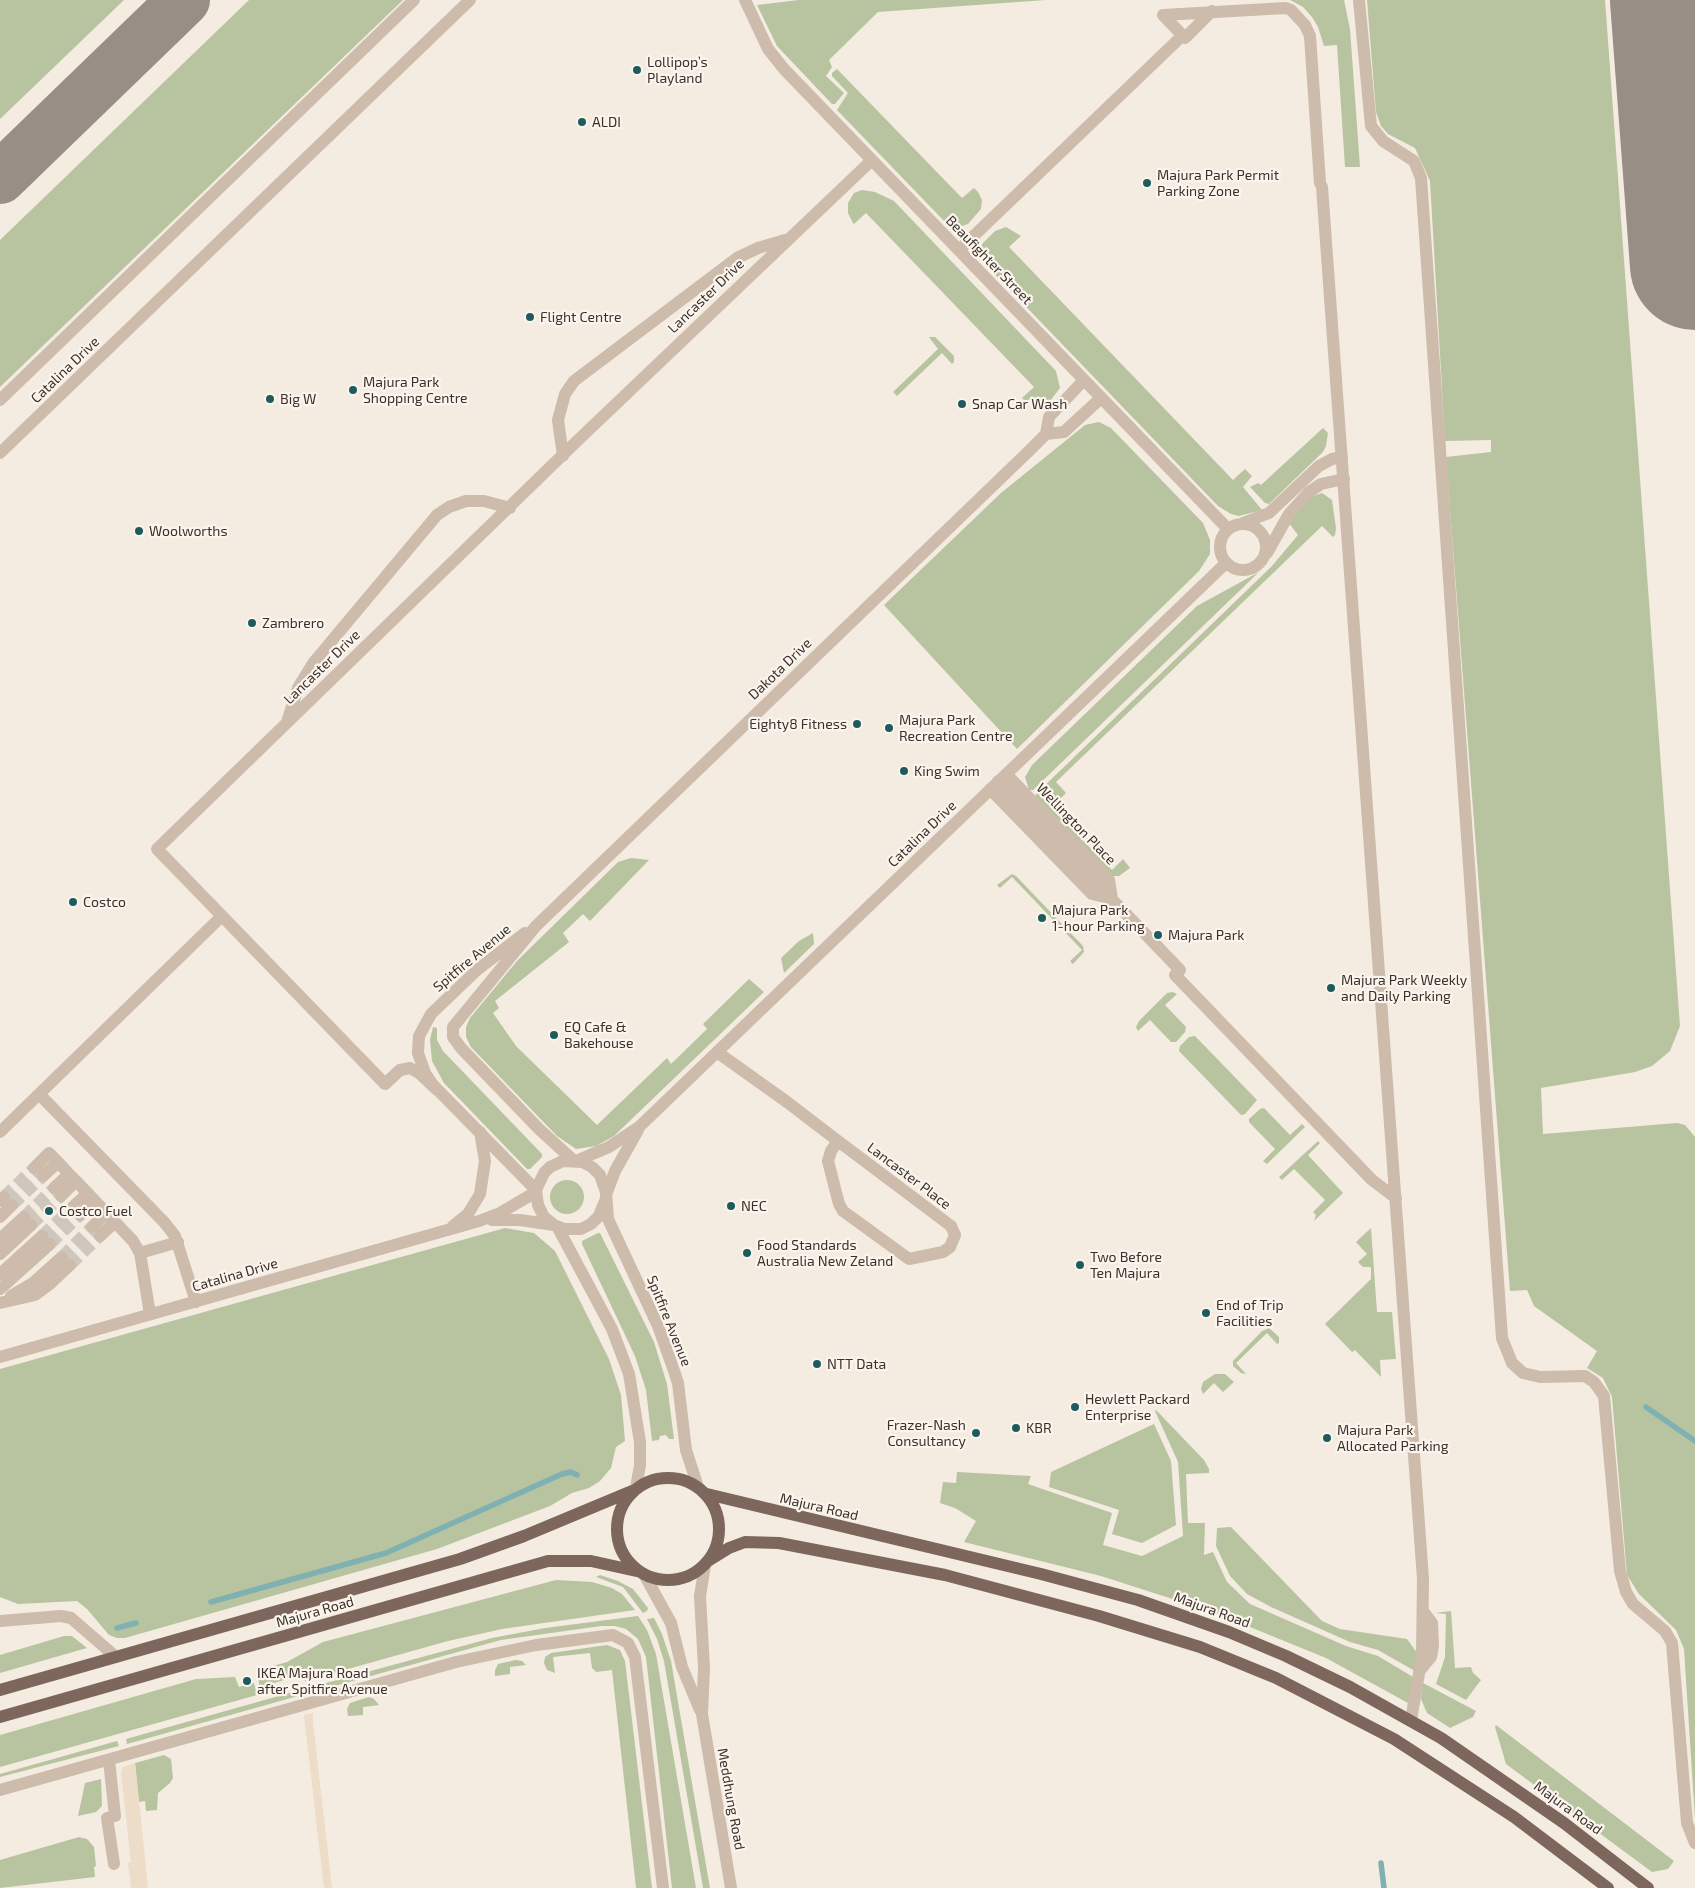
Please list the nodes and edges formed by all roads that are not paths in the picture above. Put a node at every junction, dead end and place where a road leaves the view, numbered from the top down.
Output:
1 (414, 0) edge
2 (470, 0) edge
3 (745, 0) edge
4 (1359, 0) edge
5 (1212, 11) junction
6 (1184, 37) junction
7 (872, 160) junction
8 (786, 240) junction
9 (959, 250) junction
10 (1084, 380) junction
11 (1101, 398) junction
12 (0, 400) edge
13 (1046, 434) junction
14 (0, 453) edge
15 (563, 456) junction
16 (1342, 457) junction
17 (1344, 479) junction
18 (510, 508) junction
19 (1241, 524) junction
20 (1228, 529) junction
21 (1263, 560) junction
22 (1226, 563) junction
23 (288, 721) junction
24 (998, 781) junction
25 (1112, 899) junction
26 (222, 916) junction
27 (536, 926) junction
28 (717, 1052) junction
29 (437, 1090) junction
30 (39, 1094) junction
31 (639, 1128) junction
32 (0, 1132) edge
33 (480, 1132) junction
34 (838, 1141) junction
35 (574, 1160) junction
36 (38, 1172) tunnel mouth
37 (73, 1178) junction
38 (536, 1191) junction
39 (58, 1192) tunnel mouth
40 (91, 1197) junction
41 (1396, 1198) junction
42 (606, 1199) junction
43 (5, 1201) tunnel mouth
44 (77, 1211) tunnel mouth
45 (0, 1217) edge
46 (110, 1217) junction
47 (479, 1221) junction
48 (556, 1226) junction
49 (96, 1231) tunnel mouth
50 (444, 1231) junction
51 (0, 1239) edge
52 (178, 1242) junction
53 (140, 1253) junction
54 (0, 1254) edge
55 (66, 1261) tunnel mouth
56 (0, 1274) edge
57 (0, 1290) edge
58 (0, 1302) edge
59 (196, 1302) junction
60 (150, 1314) junction
61 (0, 1357) edge
62 (634, 1490) junction
63 (703, 1491) junction
64 (707, 1563) junction
65 (642, 1573) junction
66 (0, 1621) edge
67 (116, 1657) junction
68 (0, 1690) edge
69 (702, 1714) junction
70 (0, 1717) edge
71 (1411, 1720) junction
72 (110, 1760) junction
73 (0, 1790) edge
74 (1695, 1843) edge
75 (114, 1864) dead end
76 (728, 1867) junction
77 (663, 1888) edge
78 (732, 1888) edge
79 (736, 1888) edge
80 (1608, 1888) edge
81 (1648, 1888) edge

1 - 12 street
2 - 14 street, Catalina Drive
3 - 7 street, Beaufighter Street
4 - 74 street
5 - 6 street
5 - 6 street
5 - 16 street
6 - 9 street
7 - 8 street, Lancaster Drive
7 - 9 street, Beaufighter Street
8 - 15 street, Lancaster Drive
8 - 15 street
9 - 10 street, Beaufighter Street
10 - 11 street, Beaufighter Street
10 - 13 street, Dakota Drive
11 - 13 street, Dakota Drive
11 - 20 street, Beaufighter Street
13 - 27 street, Dakota Drive
15 - 18 street, Lancaster Drive
16 - 17 street
16 - 19 street
17 - 21 street
17 - 41 street
18 - 23 street, Lancaster Drive
18 - 23 street
19 - 20 street
19 - 21 street
20 - 22 street
21 - 22 street
22 - 24 street, Catalina Drive
23 - 26 street, Lancaster Drive
24 - 25 street
24 - 25 street, Wellington Place
24 - 28 street, Catalina Drive
25 - 41 street
26 - 29 street
26 - 30 street
27 - 29 street, Spitfire Avenue
27 - 35 street, Spitfire Avenue
28 - 31 street, Catalina Drive
28 - 34 street, Lancaster Place
29 - 33 street, Spitfire Avenue
30 - 32 street
30 - 52 street
31 - 35 street, Catalina Drive
31 - 42 street, Catalina Drive
33 - 38 street, Spitfire Avenue
33 - 50 street
34 - 34 street, Lancaster Place
35 - 38 street
35 - 42 street
36 - 37 street
37 - 39 street
37 - 40 street
38 - 47 street, Catalina Drive
38 - 48 street
40 - 44 street
40 - 46 street
41 - 71 street
42 - 48 street
42 - 63 street, Spitfire Avenue
43 - 45 street
46 - 49 street
46 - 53 street
47 - 48 street, Catalina Drive
47 - 50 street, Catalina Drive
48 - 62 street
50 - 59 street, Catalina Drive
51 - 54 street
52 - 53 street
52 - 59 street
53 - 60 street
55 - 58 street
56 - 57 street
59 - 60 street, Catalina Drive
60 - 61 street, Catalina Drive
62 - 63 main road
62 - 65 main road
62 - 67 main road, Majura Road
63 - 64 main road
63 - 71 main road, Majura Road
64 - 65 main road
64 - 69 street, Meddhung Road
64 - 80 main road
65 - 69 street, Meddhung Road
65 - 70 main road, Majura Road
66 - 67 street
67 - 68 main road, Majura Road
69 - 76 street, Meddhung Road
71 - 81 main road, Majura Road
72 - 73 street
72 - 75 street
72 - 77 street
76 - 78 street, Meddhung Road
76 - 79 street

